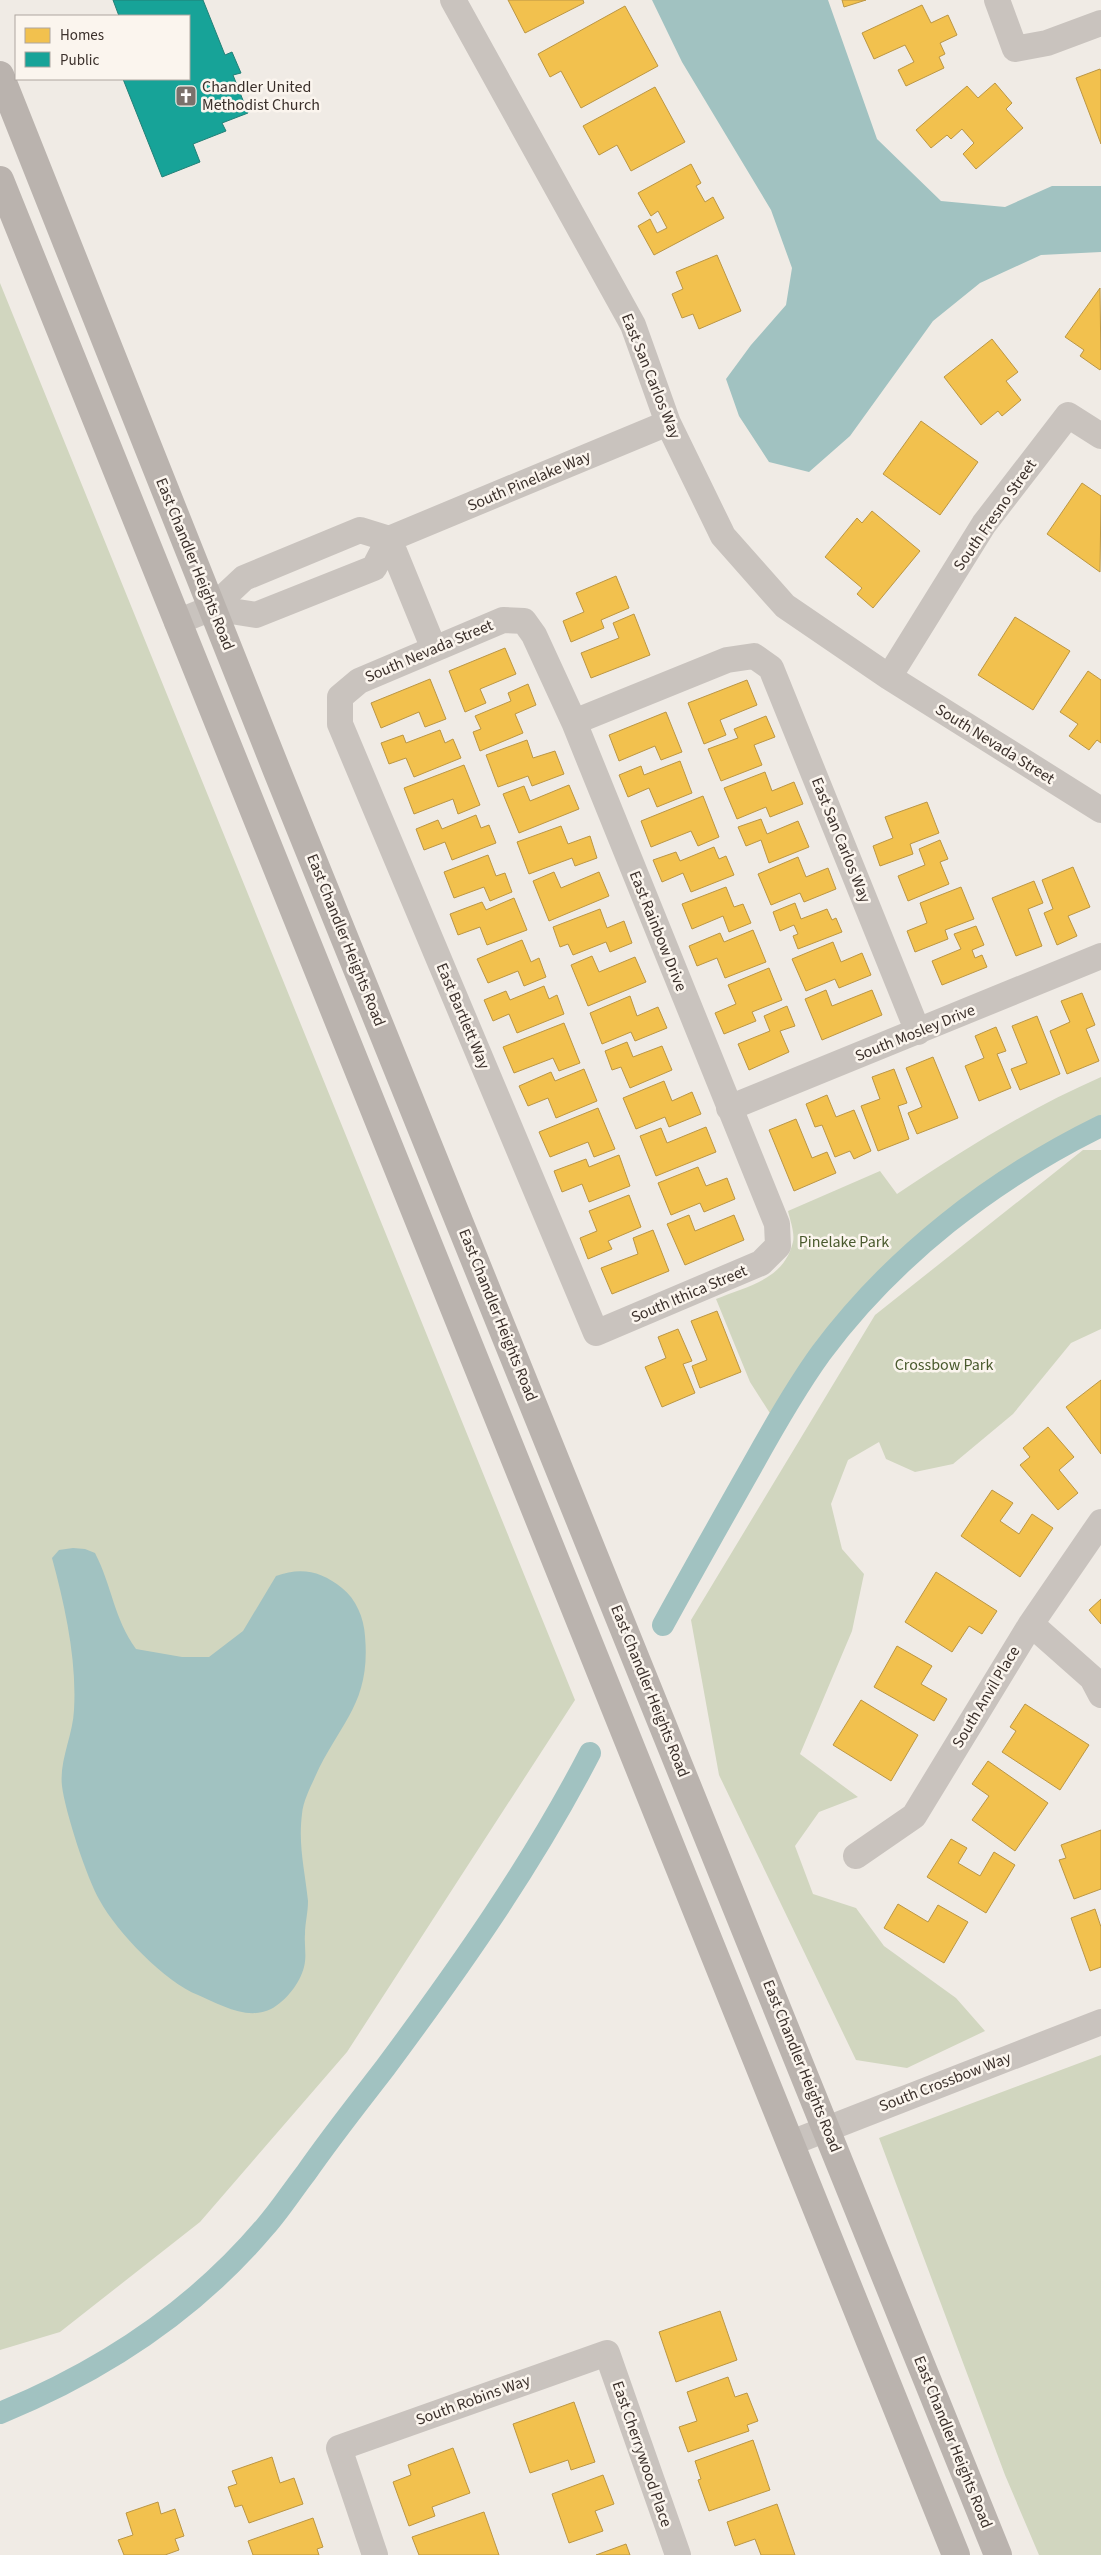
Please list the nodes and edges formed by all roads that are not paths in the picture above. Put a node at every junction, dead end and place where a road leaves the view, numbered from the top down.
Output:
1 (453, 0) edge
2 (997, 0) edge
3 (1101, 23) edge
4 (0, 75) edge
5 (0, 180) edge
6 (668, 423) junction
7 (1101, 436) edge
8 (389, 538) junction
9 (212, 608) junction
10 (524, 621) joint
11 (176, 622) junction
12 (434, 649) junction
13 (889, 677) junction
14 (340, 697) joint
15 (574, 722) junction
16 (1101, 810) edge
17 (1101, 956) edge
18 (918, 1032) junction
19 (729, 1108) junction
20 (778, 1246) joint
21 (596, 1333) joint
22 (1101, 1522) edge
23 (1031, 1624) junction
24 (630, 1640) junction
25 (605, 1684) junction
26 (1101, 1695) edge
27 (655, 1703) junction
28 (628, 1740) junction
29 (694, 1798) junction
30 (658, 1813) junction
31 (856, 1856) dead end
32 (1101, 2022) edge
33 (827, 2129) junction
34 (790, 2144) junction
35 (607, 2353) joint
36 (375, 2555) edge
37 (678, 2555) edge
38 (956, 2555) edge
39 (998, 2555) edge

1 - 6 street, East San Carlos Way
2 - 3 street
4 - 9 main road, East Chandler Heights Road
5 - 11 main road
6 - 8 street, South Pinelake Way
6 - 13 street, East San Carlos Way
7 - 13 street, South Fresno Street
8 - 9 street
8 - 9 street
8 - 12 street
9 - 11 street
9 - 24 main road, East Chandler Heights Road
10 - 12 street, South Nevada Street
10 - 15 street, East Rainbow Drive
11 - 25 main road
12 - 14 street, South Nevada Street
13 - 16 street, South Nevada Street
14 - 21 street, East Bartlett Way
15 - 18 street, East San Carlos Way
15 - 19 street, East Rainbow Drive
17 - 18 street, South Mosley Drive
18 - 19 street, South Mosley Drive
19 - 20 street, East Rainbow Drive
20 - 21 street, South Ithica Street
22 - 23 street, South Anvil Place
23 - 26 street
23 - 31 street, South Anvil Place
24 - 25 main road
24 - 27 main road, East Chandler Heights Road
25 - 28 main road
27 - 28 main road
27 - 29 main road, East Chandler Heights Road
28 - 30 main road
29 - 30 main road
29 - 33 main road, East Chandler Heights Road
30 - 34 main road
32 - 33 street, South Crossbow Way
33 - 34 street, South Crossbow Way
33 - 39 main road, East Chandler Heights Road
34 - 38 main road
35 - 36 street, South Robins Way
35 - 37 street, East Cherrywood Place

